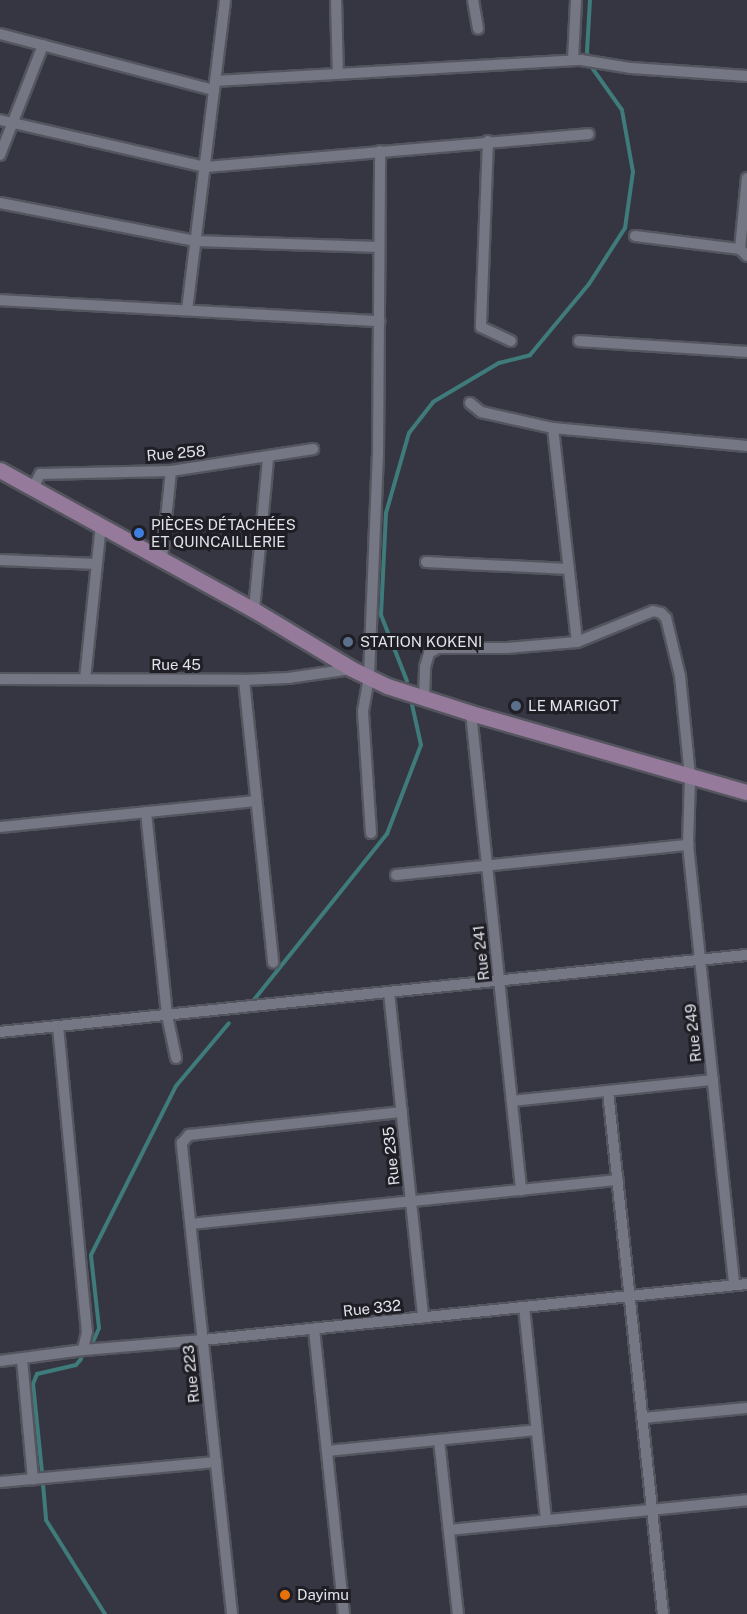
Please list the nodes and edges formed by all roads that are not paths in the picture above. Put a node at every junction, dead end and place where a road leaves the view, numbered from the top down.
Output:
1 (225, 0) edge
2 (336, 0) edge
3 (473, 0) edge
4 (576, 0) edge
5 (478, 29) dead end
6 (0, 34) edge
7 (43, 45) junction
8 (582, 60) junction
9 (338, 74) junction
10 (747, 76) edge
11 (215, 86) junction
12 (0, 120) edge
13 (14, 122) junction
14 (589, 134) dead end
15 (488, 141) junction
16 (380, 151) junction
17 (0, 155) edge
18 (205, 167) junction
19 (747, 178) edge
20 (0, 203) edge
21 (635, 236) dead end
22 (195, 241) junction
23 (379, 247) junction
24 (744, 253) edge
25 (0, 300) edge
26 (187, 310) junction
27 (379, 321) junction
28 (511, 341) dead end
29 (579, 341) dead end
30 (747, 351) edge
31 (470, 403) dead end
32 (553, 428) junction
33 (747, 446) edge
34 (313, 449) dead end
35 (268, 458) junction
36 (0, 470) edge
37 (171, 471) junction
38 (37, 481) junction
39 (101, 525) junction
40 (162, 559) junction
41 (0, 560) edge
42 (426, 562) dead end
43 (97, 564) junction
44 (569, 569) junction
45 (254, 610) junction
46 (577, 642) junction
47 (352, 669) junction
48 (369, 676) junction
49 (0, 679) edge
50 (85, 679) junction
51 (244, 680) junction
52 (424, 698) junction
53 (471, 713) junction
54 (690, 777) junction
55 (747, 792) edge
56 (256, 801) junction
57 (146, 812) junction
58 (0, 827) edge
59 (371, 833) dead end
60 (688, 845) junction
61 (487, 866) junction
62 (396, 875) dead end
63 (747, 955) edge
64 (700, 960) junction
65 (273, 963) dead end
66 (499, 981) junction
67 (389, 992) junction
68 (167, 1015) junction
69 (58, 1026) junction
70 (0, 1032) edge
71 (176, 1058) dead end
72 (713, 1080) junction
73 (608, 1091) junction
74 (512, 1101) junction
75 (402, 1112) junction
76 (618, 1180) junction
77 (521, 1190) junction
78 (411, 1201) junction
79 (190, 1224) junction
80 (747, 1284) edge
81 (734, 1285) junction
82 (630, 1296) junction
83 (524, 1307) junction
84 (423, 1317) junction
85 (314, 1329) junction
86 (203, 1340) junction
87 (83, 1350) junction
88 (22, 1359) junction
89 (0, 1361) edge
90 (747, 1408) edge
91 (643, 1418) junction
92 (536, 1430) junction
93 (439, 1440) junction
94 (327, 1451) junction
95 (216, 1462) junction
96 (33, 1480) junction
97 (0, 1482) edge
98 (747, 1500) edge
99 (652, 1509) junction
100 (546, 1520) junction
101 (449, 1530) junction
102 (232, 1614) edge
103 (344, 1614) edge
104 (458, 1614) edge
105 (663, 1614) edge

1 - 11 street
2 - 9 street
3 - 5 street
4 - 8 street
6 - 7 street
7 - 11 street
7 - 13 street
8 - 9 street
8 - 10 street
9 - 11 street
11 - 18 street
12 - 13 street
13 - 17 street
13 - 18 street
14 - 15 street
15 - 16 street
15 - 28 street
16 - 18 street
16 - 23 street
18 - 22 street
19 - 24 street
20 - 22 street
21 - 24 street
22 - 23 street
22 - 26 street
23 - 27 street
25 - 26 street
26 - 27 street
27 - 48 street
29 - 30 street
31 - 32 street
32 - 33 street
32 - 44 street
34 - 35 street, Rue 258
35 - 37 street, Rue 258
35 - 45 street
36 - 38 street
37 - 38 street, Rue 258
37 - 40 street
38 - 39 street
39 - 40 street
39 - 43 street
40 - 45 street
41 - 43 street
42 - 44 street
43 - 50 street
44 - 46 street
45 - 47 street
46 - 52 street
46 - 54 street, Rue 249
47 - 48 street
47 - 51 street, Rue 45
48 - 52 street
48 - 59 street
49 - 50 street, Rue 45
50 - 51 street, Rue 45
51 - 56 street
52 - 53 street
53 - 54 street
53 - 61 street, Rue 241
54 - 55 street
54 - 60 street, Rue 249
56 - 57 street
56 - 65 street
57 - 58 street
57 - 68 street
60 - 61 street
60 - 64 street, Rue 249
61 - 62 street
61 - 66 street, Rue 241
63 - 64 street
64 - 66 street
64 - 72 street, Rue 249
66 - 67 street
66 - 74 street, Rue 241
67 - 68 street
67 - 75 street, Rue 235
68 - 69 street
68 - 71 street
69 - 70 street
69 - 87 street
72 - 73 street
72 - 81 street, Rue 249
73 - 74 street
73 - 76 street
74 - 77 street, Rue 241
75 - 78 street, Rue 235
75 - 79 street, Rue 223
76 - 77 street
76 - 82 street
77 - 78 street
78 - 79 street
78 - 84 street, Rue 235
79 - 86 street, Rue 223
80 - 81 street, Rue 332
81 - 82 street, Rue 332
82 - 83 street, Rue 332
82 - 91 street
83 - 84 street, Rue 332
83 - 92 street
84 - 85 street, Rue 332
85 - 86 street, Rue 332
85 - 94 street
86 - 87 street, Rue 332
86 - 95 street, Rue 223
87 - 88 street, Rue 332
88 - 89 street, Rue 332
88 - 96 street
90 - 91 street
91 - 99 street
92 - 93 street
92 - 100 street
93 - 94 street
93 - 101 street
94 - 103 street
95 - 96 street
95 - 102 street, Rue 223
96 - 97 street
98 - 99 street
99 - 100 street
99 - 105 street
100 - 101 street
101 - 104 street

